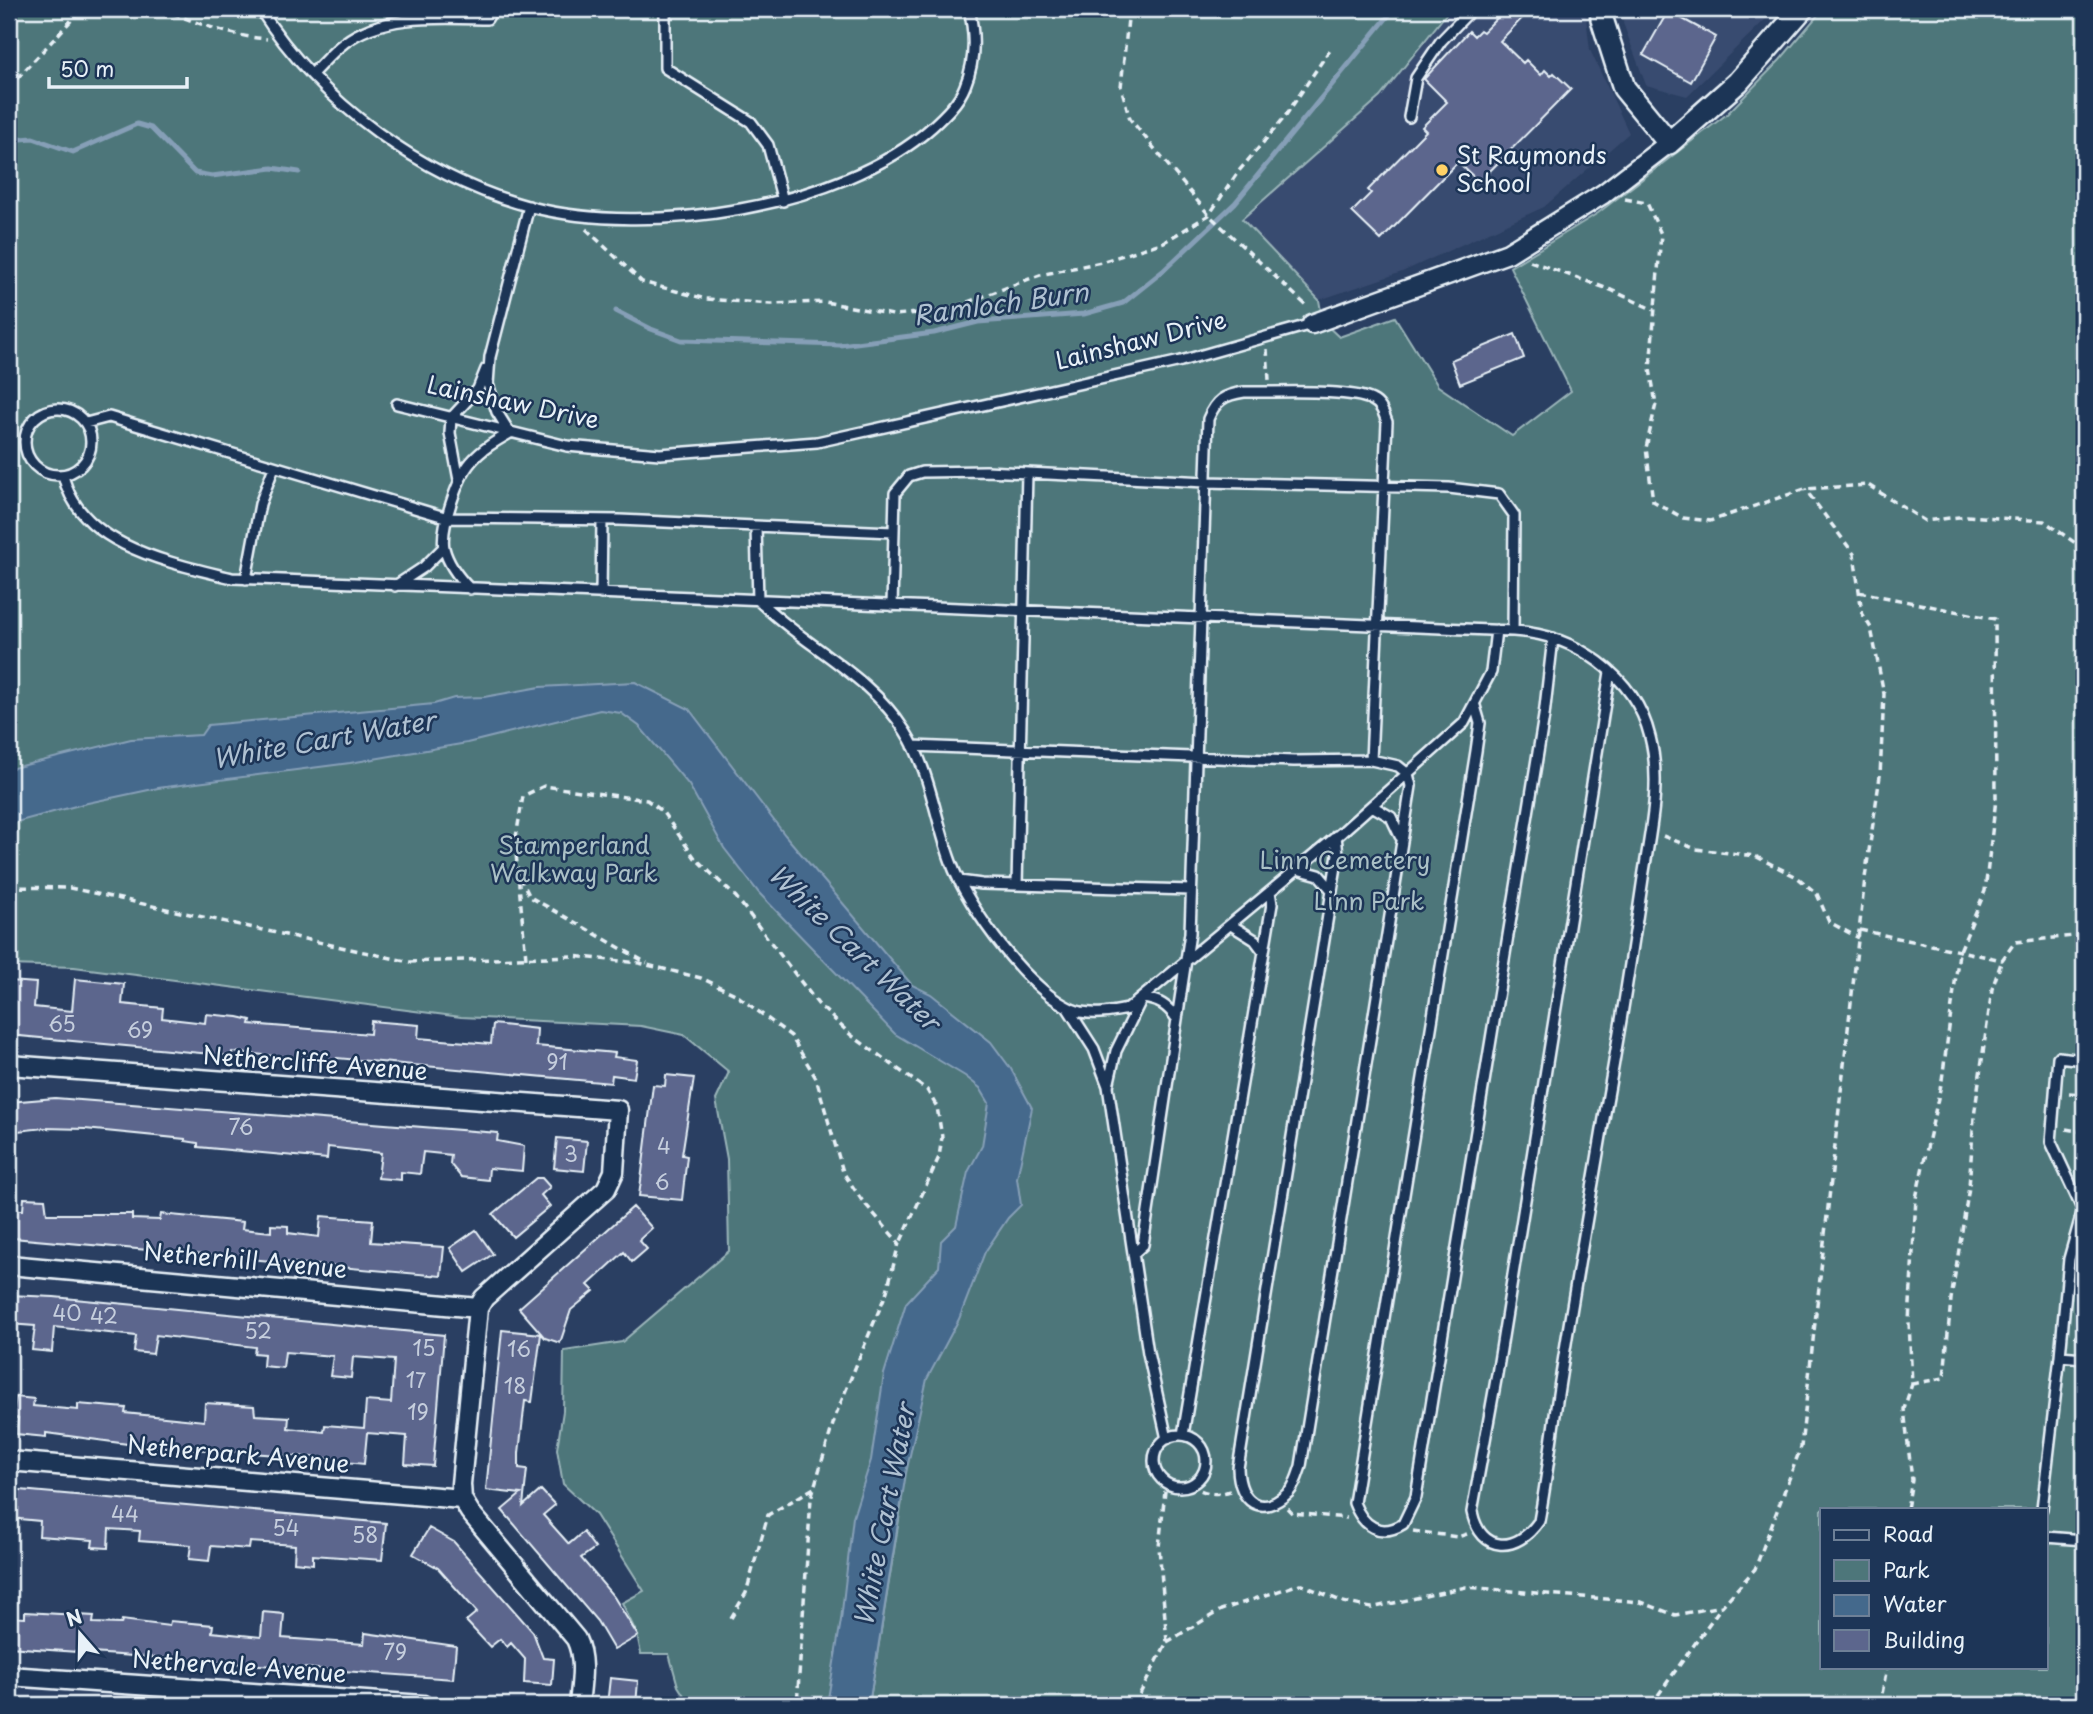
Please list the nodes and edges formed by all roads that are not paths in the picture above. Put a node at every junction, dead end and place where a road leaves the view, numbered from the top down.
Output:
1 (260, 9) edge
2 (493, 9) edge
3 (666, 9) edge
4 (969, 9) edge
5 (1472, 9) edge
6 (1601, 9) edge
7 (1802, 9) edge
8 (313, 73) junction
9 (1409, 117) dead end
10 (1669, 143) junction
11 (783, 201) junction
12 (529, 206) junction
13 (1317, 323) joint
14 (490, 357) junction
15 (397, 404) dead end
16 (451, 418) junction
17 (86, 423) junction
18 (510, 433) junction
19 (274, 467) junction
20 (1027, 473) junction
21 (63, 475) junction
22 (459, 480) junction
23 (1206, 482) junction
24 (1385, 488) junction
25 (448, 518) junction
26 (601, 520) junction
27 (756, 527) junction
28 (892, 531) junction
29 (444, 547) junction
30 (246, 579) junction
31 (395, 586) junction
32 (470, 589) junction
33 (601, 594) junction
34 (758, 600) junction
35 (892, 606) junction
36 (1025, 612) junction
37 (1199, 620) junction
38 (1377, 625) junction
39 (1496, 630) junction
40 (1513, 631) junction
41 (1553, 638) junction
42 (1610, 672) junction
43 (1475, 706) junction
44 (913, 746) junction
45 (1020, 750) junction
46 (1196, 755) junction
47 (1371, 761) junction
48 (1408, 774) junction
49 (1372, 806) junction
50 (1336, 836) junction
51 (1401, 839) junction
52 (1297, 869) junction
53 (959, 881) junction
54 (1017, 885) junction
55 (1331, 889) junction
56 (1191, 890) junction
57 (1270, 892) junction
58 (1231, 925) junction
59 (1264, 952) junction
60 (1186, 962) junction
61 (1142, 998) junction
62 (1064, 1003) junction
63 (1177, 1019) junction
64 (2084, 1060) edge
65 (9, 1066) edge
66 (1108, 1086) junction
67 (2083, 1213) edge
68 (1133, 1254) junction
69 (9, 1265) edge
70 (478, 1308) junction
71 (2060, 1356) junction
72 (2084, 1358) edge
73 (1183, 1435) junction
74 (1167, 1438) junction
75 (9, 1461) edge
76 (462, 1499) junction
77 (2042, 1508) edge
78 (2048, 1537) edge
79 (2084, 1540) edge
80 (9, 1676) edge
81 (423, 1705) edge
82 (579, 1705) edge

1 - 8 lane
2 - 8 lane
3 - 11 lane
4 - 11 lane
5 - 9 lane
6 - 10 street
7 - 10 street, Lainshaw Drive
8 - 12 lane
10 - 13 street, Lainshaw Drive
11 - 12 lane
12 - 14 lane
13 - 18 lane, Lainshaw Drive
14 - 16 lane
14 - 18 lane
15 - 16 lane, Lainshaw Drive
16 - 18 lane, Lainshaw Drive
16 - 22 lane
17 - 19 lane
17 - 21 lane
17 - 21 lane
18 - 22 lane
19 - 25 lane
19 - 30 lane
20 - 23 lane
20 - 28 lane
20 - 36 lane
21 - 30 lane
22 - 25 lane
23 - 24 lane
23 - 24 lane
23 - 37 lane
24 - 38 lane
24 - 40 lane
25 - 26 lane
25 - 29 lane
26 - 27 lane
26 - 33 lane
27 - 28 lane
27 - 34 lane
28 - 35 lane
29 - 31 lane
29 - 32 lane
30 - 31 lane
31 - 32 lane
32 - 33 lane
33 - 34 lane
34 - 35 lane
34 - 44 lane
35 - 36 lane
36 - 37 lane
36 - 45 lane
37 - 38 lane
37 - 46 lane
38 - 39 lane
38 - 47 lane
39 - 40 lane
39 - 43 lane
40 - 41 lane
41 - 42 lane
41 - 43 lane
42 - 42 lane
43 - 48 lane
44 - 45 lane
44 - 53 lane
45 - 46 lane
45 - 54 lane
46 - 47 lane
46 - 56 lane
47 - 48 lane
48 - 49 lane
48 - 51 lane
49 - 50 lane
49 - 51 lane
50 - 52 lane
50 - 55 lane
51 - 55 lane
52 - 55 lane
52 - 57 lane
53 - 54 lane
53 - 62 lane
54 - 56 lane
56 - 60 lane
57 - 58 lane
57 - 59 lane
58 - 59 lane
58 - 60 lane
59 - 73 lane
60 - 61 lane
60 - 63 lane
61 - 62 lane
61 - 63 lane
61 - 66 lane
62 - 66 lane
63 - 68 lane
64 - 67 lane
65 - 70 street, Nethercliffe Avenue
66 - 68 lane
67 - 71 lane
68 - 74 lane
69 - 70 street, Netherhill Avenue
70 - 76 street
71 - 72 lane
71 - 77 lane
73 - 74 lane
73 - 74 lane
75 - 76 street, Netherpark Avenue
76 - 82 street
78 - 79 lane
80 - 81 street, Nethervale Avenue

